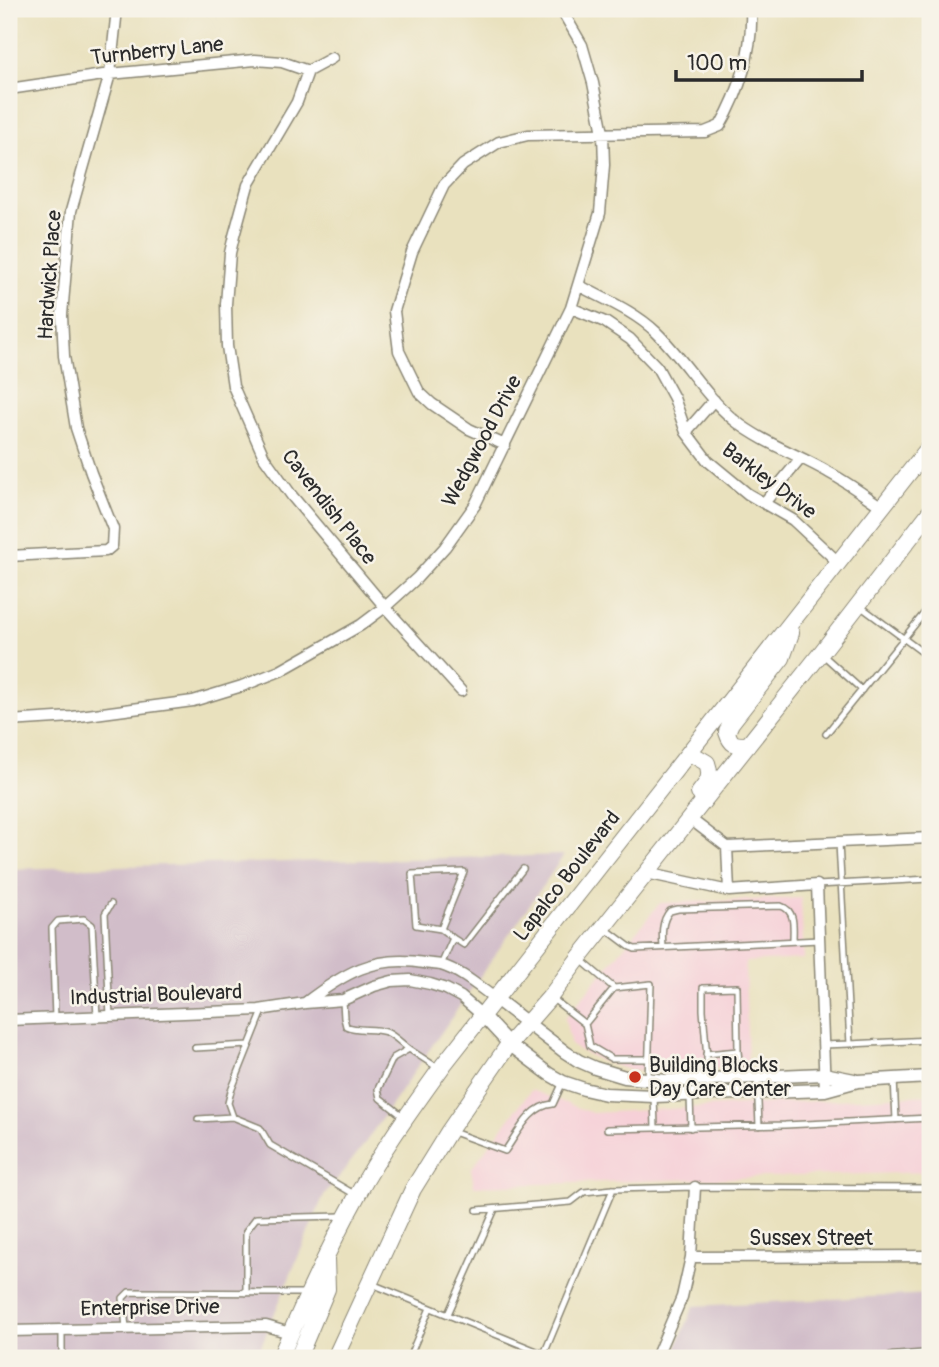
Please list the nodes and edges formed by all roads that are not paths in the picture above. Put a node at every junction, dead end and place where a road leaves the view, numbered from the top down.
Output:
1 (117, 9) edge
2 (561, 9) edge
3 (751, 9) edge
4 (332, 58) dead end
5 (308, 71) junction
6 (110, 74) junction
7 (9, 89) edge
8 (603, 132) junction
9 (578, 285) junction
10 (571, 308) junction
11 (663, 340) junction
12 (648, 358) junction
13 (714, 400) junction
14 (686, 432) junction
15 (505, 445) junction
16 (930, 446) edge
17 (801, 458) junction
18 (764, 503) junction
19 (882, 507) junction
20 (929, 516) edge
21 (9, 556) edge
22 (839, 563) junction
23 (858, 604) junction
24 (930, 606) edge
25 (385, 607) junction
26 (797, 617) junction
27 (905, 638) junction
28 (821, 653) junction
29 (930, 658) edge
30 (862, 690) junction
31 (461, 691) dead end
32 (9, 721) edge
33 (827, 734) dead end
34 (748, 745) junction
35 (690, 754) junction
36 (689, 818) junction
37 (930, 838) edge
38 (839, 843) junction
39 (727, 847) junction
40 (523, 869) dead end
41 (646, 873) junction
42 (930, 879) edge
43 (842, 884) junction
44 (817, 885) junction
45 (729, 891) junction
46 (111, 904) dead end
47 (617, 909) junction
48 (603, 927) junction
49 (441, 929) junction
50 (453, 938) junction
51 (819, 940) junction
52 (793, 941) junction
53 (663, 947) junction
54 (579, 958) junction
55 (441, 965) junction
56 (614, 988) junction
57 (550, 997) junction
58 (496, 999) junction
59 (343, 1000) junction
60 (305, 1003) junction
61 (263, 1010) junction
62 (110, 1016) junction
63 (483, 1016) junction
64 (97, 1017) junction
65 (55, 1018) junction
66 (9, 1020) edge
67 (526, 1023) junction
68 (585, 1024) junction
69 (930, 1040) edge
70 (509, 1044) junction
71 (850, 1044) junction
72 (249, 1045) junction
73 (823, 1045) junction
74 (195, 1048) dead end
75 (408, 1049) junction
76 (738, 1051) junction
77 (706, 1054) junction
78 (649, 1059) junction
79 (440, 1069) junction
80 (824, 1074) junction
81 (757, 1077) junction
82 (930, 1077) edge
83 (740, 1078) junction
84 (894, 1079) junction
85 (649, 1080) junction
86 (709, 1080) junction
87 (689, 1081) junction
88 (858, 1081) junction
89 (564, 1082) junction
90 (825, 1090) junction
91 (758, 1092) junction
92 (743, 1093) junction
93 (710, 1094) junction
94 (654, 1096) junction
95 (690, 1096) junction
96 (233, 1117) junction
97 (405, 1118) junction
98 (930, 1118) edge
99 (198, 1119) dead end
100 (896, 1120) junction
101 (759, 1126) junction
102 (655, 1128) junction
103 (691, 1128) junction
104 (607, 1129) dead end
105 (449, 1131) junction
106 (695, 1187) junction
107 (930, 1188) edge
108 (613, 1189) junction
109 (357, 1196) junction
110 (495, 1209) junction
111 (477, 1210) dead end
112 (346, 1216) junction
113 (930, 1256) edge
114 (326, 1257) junction
115 (691, 1257) junction
116 (369, 1283) junction
117 (246, 1293) junction
118 (308, 1293) junction
119 (430, 1308) junction
120 (448, 1314) junction
121 (126, 1328) junction
122 (62, 1329) junction
123 (9, 1331) edge
124 (290, 1333) junction
125 (930, 1355) edge
126 (62, 1358) edge
127 (280, 1358) edge
128 (298, 1358) edge
129 (335, 1358) edge
130 (409, 1358) edge
131 (656, 1358) edge
132 (892, 1358) edge

1 - 6 street, Hardwick Place
2 - 8 street, Wedgwood Drive
3 - 8 street
4 - 5 street
5 - 6 street, Turnberry Lane
5 - 25 street, Cavendish Place
6 - 7 street, Turnberry Lane
6 - 21 street, Hardwick Place
8 - 9 street, Wedgwood Drive
8 - 15 street
9 - 10 street, Wedgwood Drive
9 - 11 street
10 - 12 street, Barkley Drive
10 - 15 street, Wedgwood Drive
11 - 12 street
11 - 13 street
12 - 14 street, Barkley Drive
13 - 14 street
13 - 17 street
14 - 18 street, Barkley Drive
15 - 25 street, Wedgwood Drive
16 - 19 main road, Lapalco Boulevard
17 - 18 street
17 - 19 street
18 - 22 street, Barkley Drive
19 - 22 main road, Lapalco Boulevard
20 - 23 main road
22 - 26 main road, Lapalco Boulevard
23 - 27 lane
23 - 28 main road
24 - 27 lane
25 - 31 street, Cavendish Place
25 - 32 street, Wedgwood Drive
26 - 34 main road
26 - 35 main road, Lapalco Boulevard
27 - 29 lane
27 - 30 lane
28 - 30 lane
28 - 34 main road
30 - 33 lane
34 - 36 main road
35 - 47 main road
35 - 58 main road, Lapalco Boulevard
36 - 39 street
36 - 41 main road
37 - 38 street
38 - 39 street
38 - 43 lane
39 - 45 street
40 - 50 lane
41 - 45 street
41 - 47 main road
42 - 43 lane
43 - 44 lane
43 - 71 lane
44 - 45 street
44 - 51 street
46 - 62 lane
47 - 48 main road
48 - 53 lane
48 - 54 main road
49 - 49 lane
49 - 50 lane
50 - 55 lane
51 - 52 lane
51 - 73 street
52 - 53 lane
52 - 53 lane
54 - 56 lane
54 - 57 main road
55 - 58 street, Industrial Boulevard
55 - 60 street, Industrial Boulevard
56 - 68 lane
56 - 78 lane
57 - 67 main road
57 - 68 lane
58 - 63 main road, Lapalco Boulevard
58 - 67 street, Industrial Boulevard
59 - 60 street, Industrial Boulevard
59 - 63 street, Industrial Boulevard
59 - 75 lane
60 - 61 street, Industrial Boulevard
61 - 62 street, Industrial Boulevard
61 - 72 lane
62 - 64 street, Industrial Boulevard
63 - 70 street, Industrial Boulevard
63 - 79 main road, Lapalco Boulevard
64 - 65 street, Industrial Boulevard
64 - 65 lane
65 - 66 street, Industrial Boulevard
67 - 70 main road
67 - 85 street, Industrial Boulevard
68 - 78 lane
69 - 71 lane
70 - 89 street, Industrial Boulevard
70 - 105 main road
71 - 73 lane
72 - 74 lane
72 - 96 lane
73 - 80 street
75 - 79 lane
75 - 97 lane
76 - 77 lane
76 - 77 lane
76 - 83 lane
77 - 86 lane
78 - 85 lane
79 - 97 main road, Lapalco Boulevard
80 - 81 street, Industrial Boulevard
80 - 88 street, Industrial Boulevard
80 - 90 street
81 - 83 street, Industrial Boulevard
81 - 91 lane
82 - 84 street
83 - 86 street, Industrial Boulevard
83 - 92 lane
84 - 88 street
84 - 100 lane
85 - 87 street, Industrial Boulevard
86 - 87 street, Industrial Boulevard
86 - 93 lane
87 - 95 lane
88 - 90 street, Industrial Boulevard
89 - 94 street, Industrial Boulevard
89 - 105 lane
90 - 91 street, Industrial Boulevard
91 - 92 street, Industrial Boulevard
91 - 101 lane
92 - 93 street, Industrial Boulevard
93 - 95 street, Industrial Boulevard
94 - 95 street, Industrial Boulevard
94 - 102 lane
95 - 103 lane
96 - 99 lane
96 - 109 lane
97 - 109 main road, Lapalco Boulevard
98 - 100 lane
100 - 101 lane
101 - 103 lane
102 - 103 lane
102 - 104 lane
105 - 116 main road
106 - 107 lane
106 - 108 lane
106 - 115 street
108 - 110 lane
108 - 120 lane
109 - 112 main road, Lapalco Boulevard
110 - 111 lane
110 - 120 lane
112 - 114 main road, Lapalco Boulevard
112 - 117 lane
113 - 115 street, Sussex Street
114 - 118 main road, Lapalco Boulevard
114 - 128 main road
115 - 131 street
116 - 119 lane
116 - 129 main road
117 - 118 lane
117 - 121 lane
118 - 124 main road, Lapalco Boulevard
119 - 120 lane
119 - 130 lane
121 - 122 street, Enterprise Drive
121 - 124 street, Enterprise Drive
122 - 123 street, Enterprise Drive
122 - 126 lane
124 - 127 main road, Lapalco Boulevard
125 - 132 street

